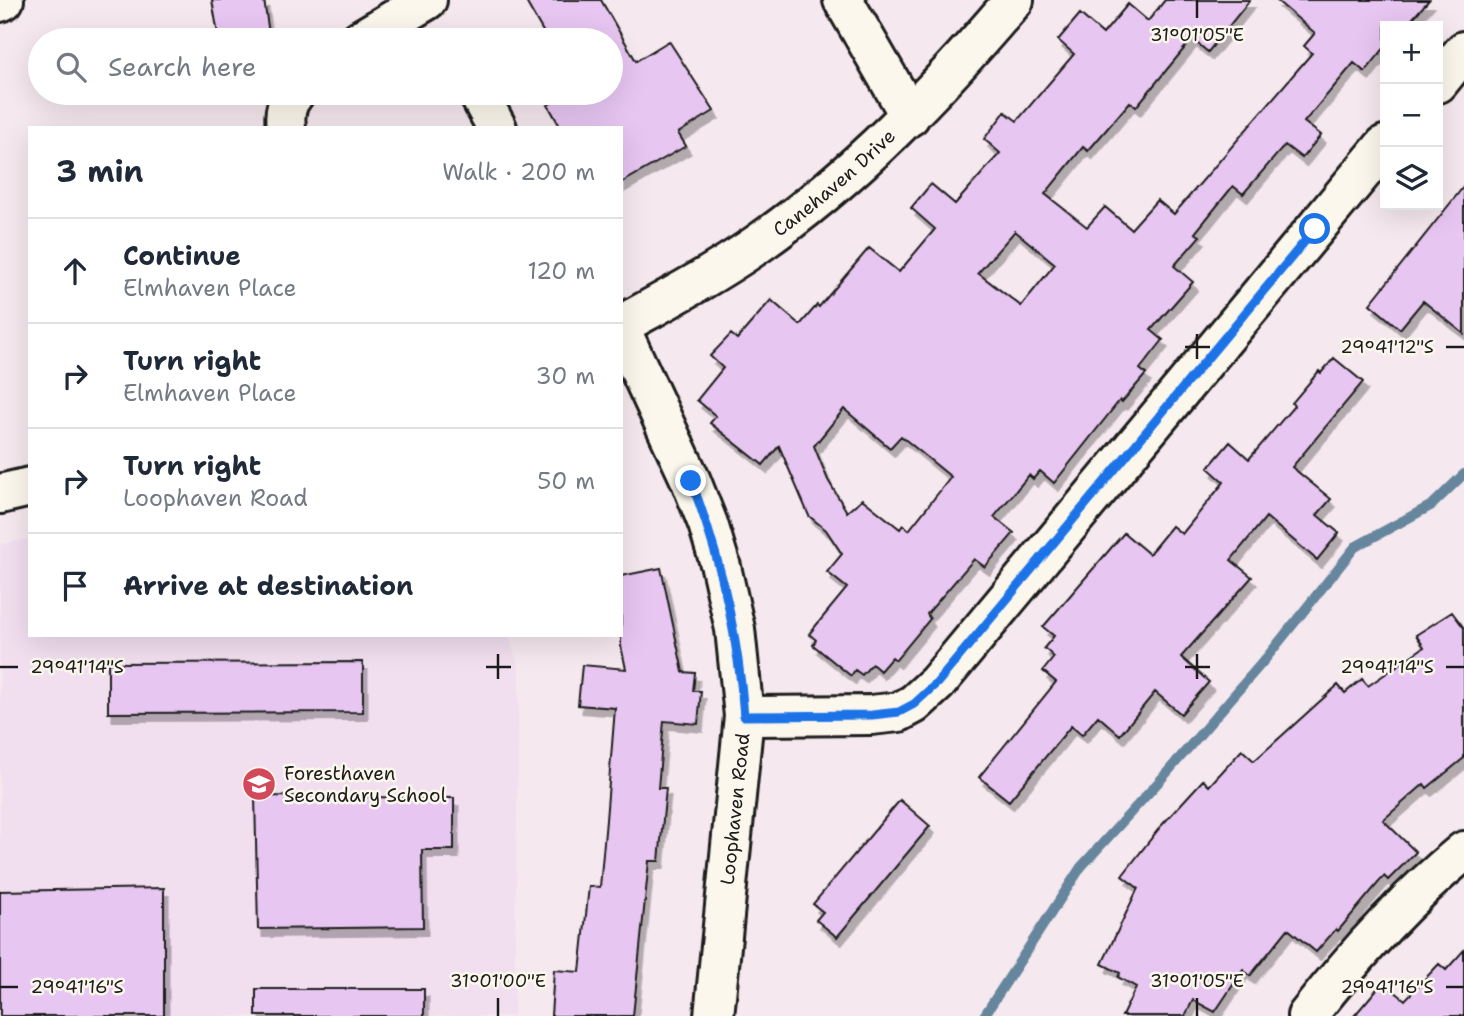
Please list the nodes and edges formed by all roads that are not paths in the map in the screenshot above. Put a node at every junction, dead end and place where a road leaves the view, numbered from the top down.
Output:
1 (427, 0) edge
2 (843, 0) edge
3 (1014, 0) edge
4 (380, 28) edge
5 (1464, 51) edge
6 (1443, 77) edge
7 (288, 105) edge
8 (485, 105) edge
9 (910, 116) junction
10 (286, 126) edge
11 (496, 126) edge
12 (1383, 147) edge
13 (623, 324) edge
14 (623, 334) edge
15 (28, 487) edge
16 (0, 494) edge
17 (744, 716) junction
18 (1464, 851) edge
19 (715, 1016) edge
20 (1307, 1016) edge

1 - 4 street
2 - 9 street
3 - 9 street, Canehaven Drive
5 - 6 street
7 - 10 street
8 - 11 street
9 - 13 street, Canehaven Drive
12 - 17 street
14 - 17 street, Loophaven Road
15 - 16 street
17 - 19 street, Loophaven Road
18 - 20 street

